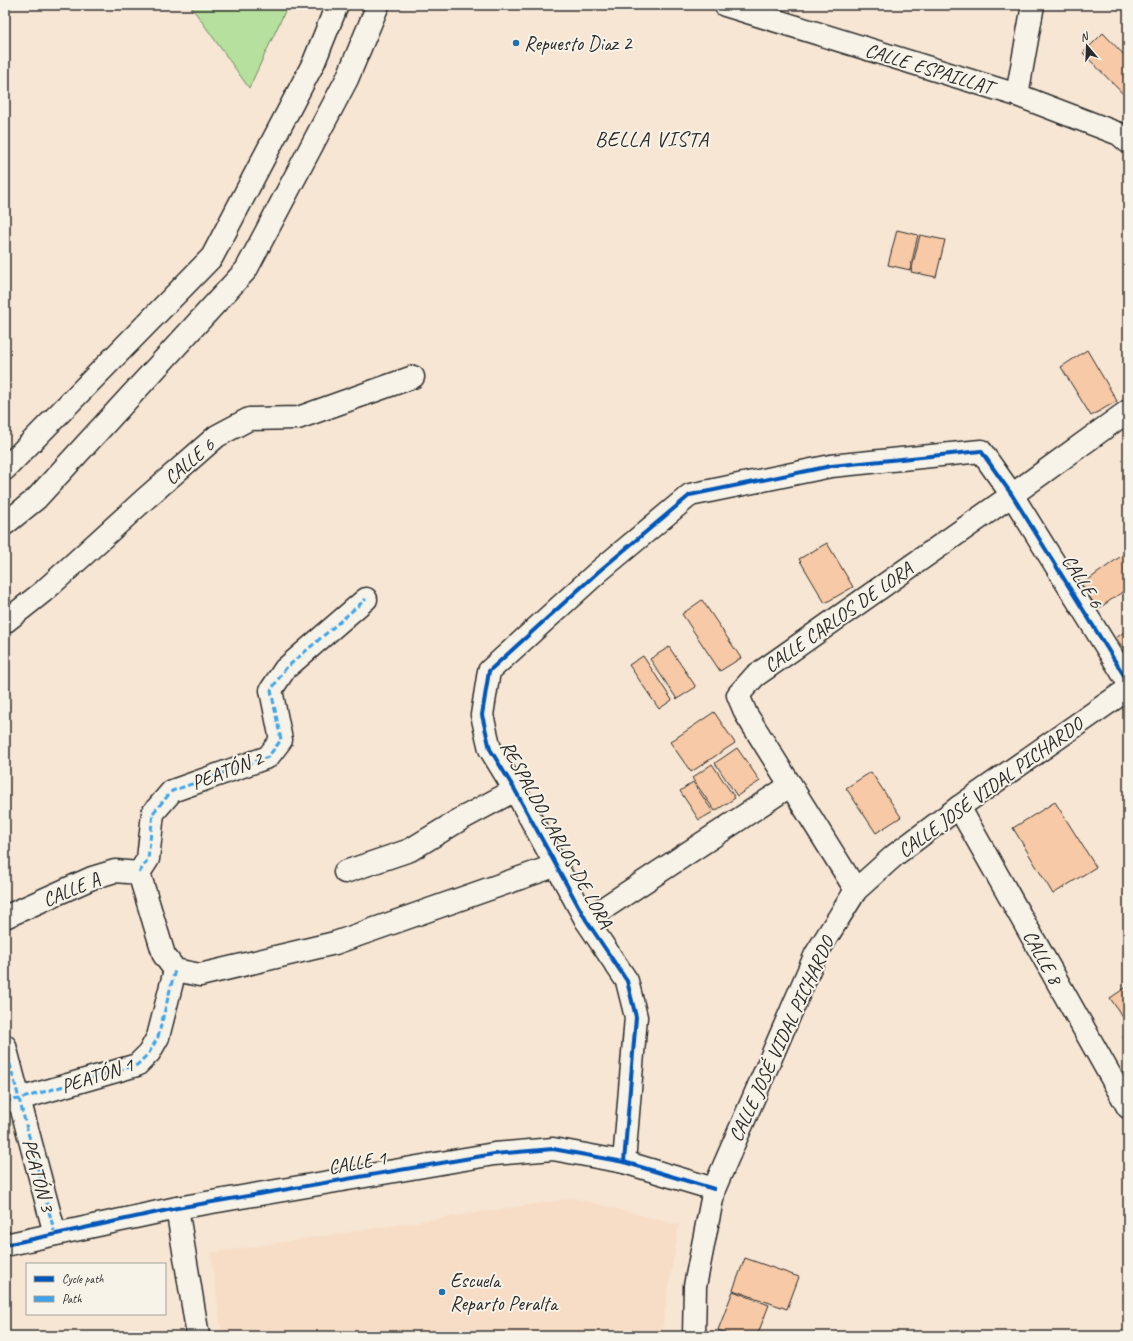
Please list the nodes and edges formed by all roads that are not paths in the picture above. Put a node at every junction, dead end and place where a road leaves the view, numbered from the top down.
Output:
1 (337, 5) edge
2 (378, 5) edge
3 (725, 5) edge
4 (1033, 5) edge
5 (1017, 94) junction
6 (1125, 134) edge
7 (413, 377) dead end
8 (1128, 411) edge
9 (5, 469) edge
10 (1012, 495) junction
11 (5, 524) edge
12 (366, 599) dead end
13 (5, 622) edge
14 (1128, 682) edge
15 (1128, 689) edge
16 (791, 785) junction
17 (515, 790) junction
18 (959, 807) junction
19 (557, 865) junction
20 (345, 872) dead end
21 (139, 873) junction
22 (856, 890) junction
23 (5, 917) edge
24 (586, 920) junction
25 (175, 970) junction
26 (5, 1046) edge
27 (12, 1100) edge
28 (1128, 1107) edge
29 (624, 1162) junction
30 (714, 1189) junction
31 (177, 1208) junction
32 (55, 1234) junction
33 (5, 1245) edge
34 (697, 1335) edge
35 (198, 1336) edge

1 - 9 street
2 - 11 street
3 - 5 street, CALLE ESPAILLAT
4 - 5 street
5 - 6 street, CALLE ESPAILLAT
7 - 13 street, CALLE 6
8 - 10 street, CALLE CARLOS DE LORA
10 - 14 street, CALLE 6
10 - 16 street, CALLE CARLOS DE LORA
10 - 17 street, RESPALDO CARLOS DE LORA
12 - 21 street, PEATÓN 2
15 - 18 street, CALLE JOSÉ VIDAL PICHARDO
16 - 22 street, CALLE CARLOS DE LORA
16 - 24 street
17 - 19 street, RESPALDO CARLOS DE LORA
17 - 20 street
18 - 22 street, CALLE JOSÉ VIDAL PICHARDO
18 - 28 street, CALLE 8
19 - 24 street, RESPALDO CARLOS DE LORA
19 - 25 street
21 - 23 street, CALLE A
21 - 25 street
22 - 30 street, CALLE JOSÉ VIDAL PICHARDO
24 - 29 street, RESPALDO CARLOS DE LORA
25 - 27 street, PEATÓN 1
26 - 27 street, PEATÓN 3
27 - 32 street, PEATÓN 3
29 - 30 street, CALLE 1
29 - 31 street, CALLE 1
30 - 34 street, CALLE JOSÉ VIDAL PICHARDO
31 - 32 street, CALLE 1
31 - 35 street
32 - 33 street, CALLE 1

